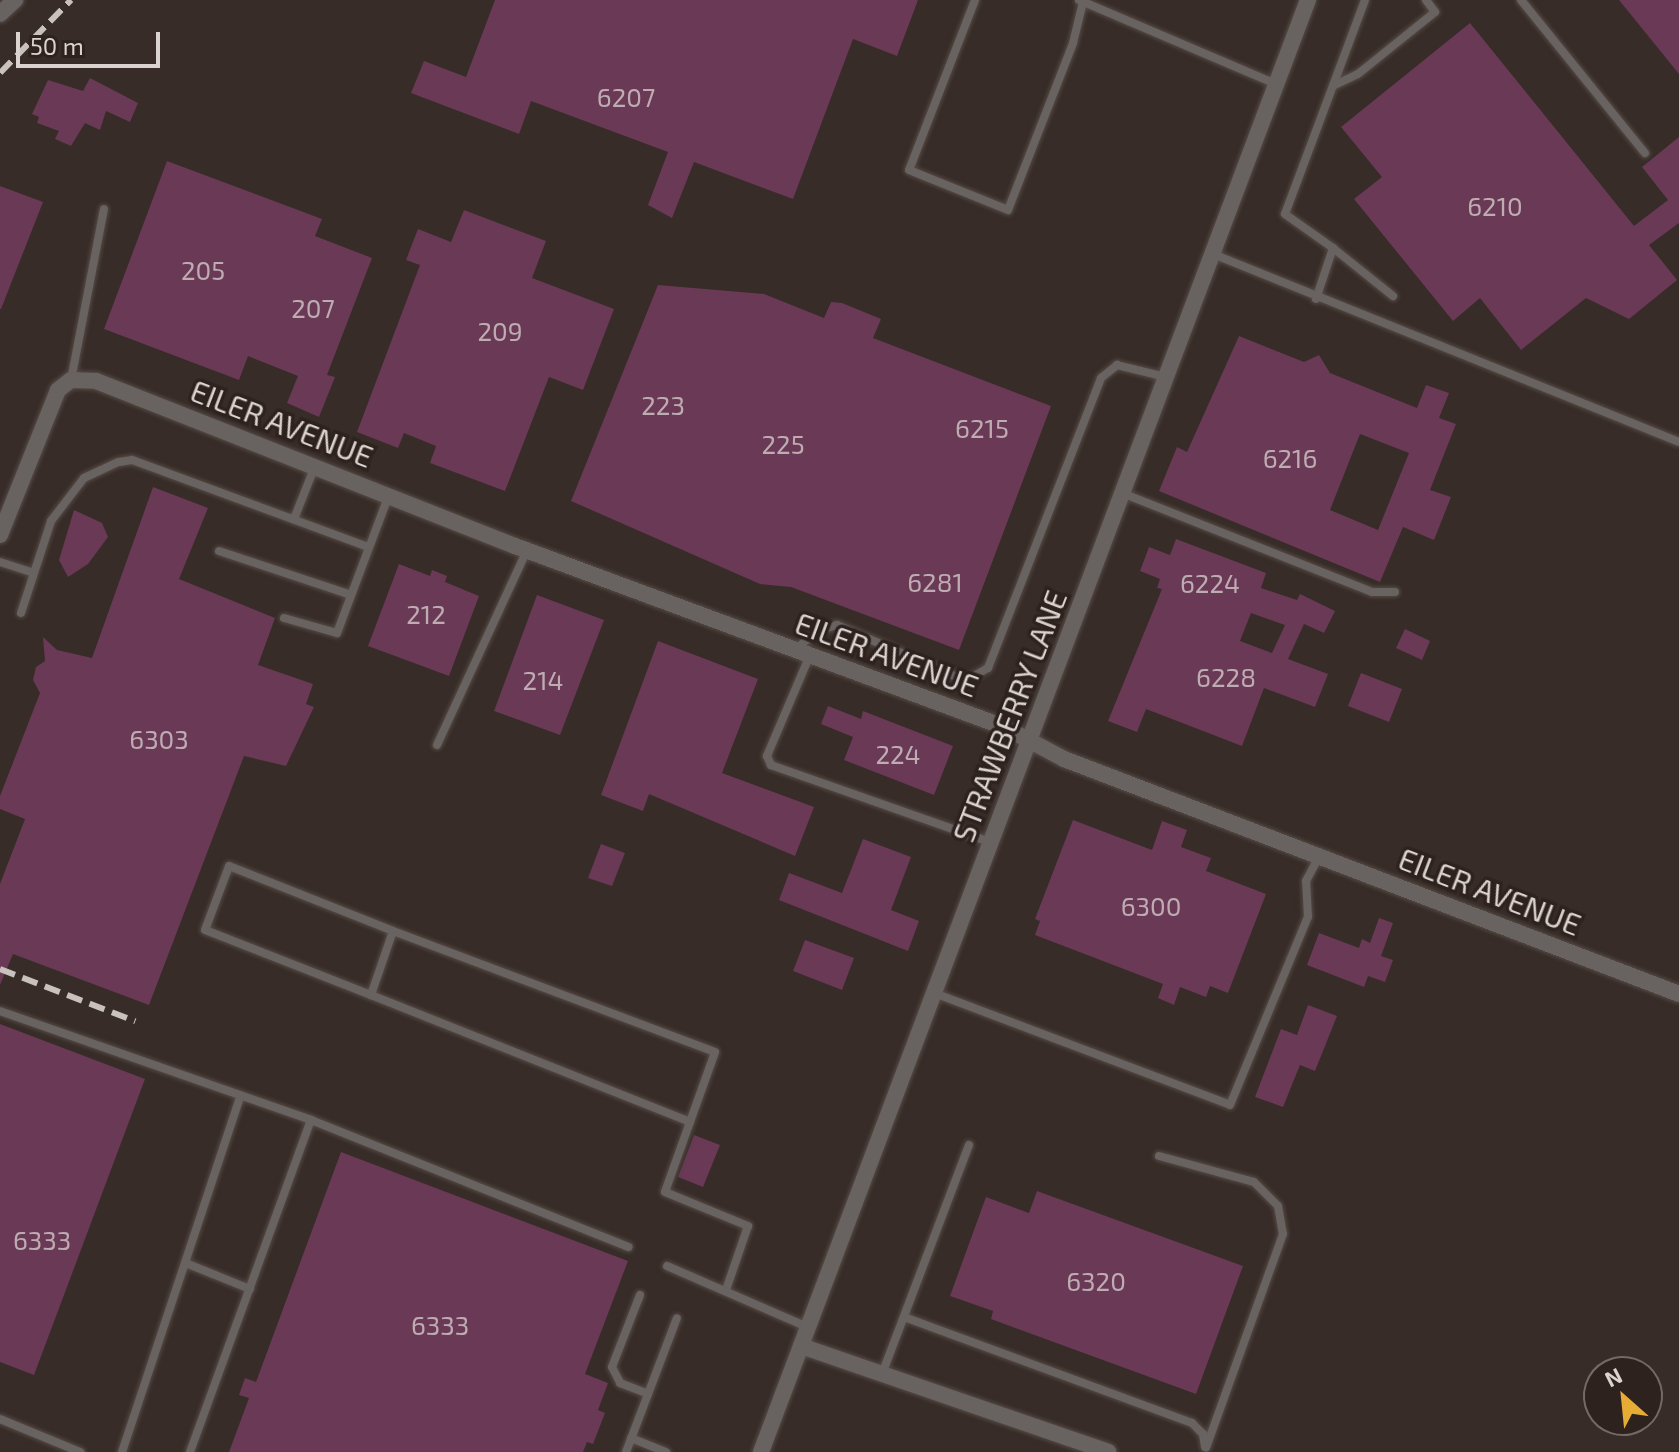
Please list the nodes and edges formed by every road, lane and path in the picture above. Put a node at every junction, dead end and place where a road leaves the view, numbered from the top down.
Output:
1 (15, 0) edge
2 (975, 0) edge
3 (1308, 0) edge
4 (1365, 0) edge
5 (1426, 0) edge
6 (1521, 0) edge
7 (1081, 1) edge
8 (0, 14) edge
9 (1277, 84) junction
10 (1335, 85) junction
11 (1645, 153) dead end
12 (104, 209) dead end
13 (1333, 248) junction
14 (1212, 254) junction
15 (1393, 296) dead end
16 (1316, 299) junction
17 (1166, 377) junction
18 (71, 380) junction
19 (1679, 442) edge
20 (315, 466) junction
21 (1122, 493) junction
22 (389, 495) junction
23 (294, 519) junction
24 (0, 535) edge
25 (369, 547) junction
26 (527, 550) junction
27 (219, 551) dead end
28 (0, 562) edge
29 (33, 573) junction
30 (1395, 592) dead end
31 (351, 595) junction
32 (21, 613) dead end
33 (284, 618) dead end
34 (803, 652) junction
35 (1030, 742) junction
36 (437, 745) dead end
37 (991, 843) junction
38 (1320, 855) junction
39 (393, 931) junction
40 (934, 993) junction
41 (1679, 994) edge
42 (371, 995) junction
43 (0, 1011) edge
44 (241, 1095) junction
45 (311, 1120) junction
46 (690, 1122) junction
47 (969, 1145) dead end
48 (1159, 1156) dead end
49 (629, 1247) dead end
50 (188, 1264) junction
51 (667, 1266) dead end
52 (250, 1289) junction
53 (726, 1290) junction
54 (640, 1295) dead end
55 (904, 1317) junction
56 (677, 1318) dead end
57 (808, 1327) junction
58 (801, 1346) junction
59 (882, 1374) junction
60 (648, 1394) junction
61 (0, 1419) edge
62 (631, 1438) junction
63 (1205, 1450) edge
64 (80, 1452) edge
65 (122, 1452) edge
66 (190, 1452) edge
67 (626, 1452) edge
68 (666, 1452) edge
69 (761, 1452) edge
70 (1108, 1452) edge

1 - 8 street
2 - 7 lane
3 - 9 street, STRAWBERRY LANE
4 - 10 lane
5 - 10 lane
6 - 11 lane
7 - 9 lane
9 - 14 street, STRAWBERRY LANE
10 - 13 lane
12 - 18 lane
13 - 15 lane
13 - 16 lane
14 - 16 lane
14 - 17 street, STRAWBERRY LANE
16 - 19 lane
17 - 21 street, STRAWBERRY LANE
17 - 34 lane
18 - 20 street, EILER AVENUE
18 - 24 street
20 - 22 street, EILER AVENUE
20 - 23 lane
21 - 30 lane
21 - 35 street, STRAWBERRY LANE
22 - 25 lane
22 - 26 street, EILER AVENUE
23 - 25 lane
23 - 29 lane
25 - 31 lane
26 - 34 street, EILER AVENUE
26 - 36 lane
27 - 31 lane
28 - 29 lane
29 - 32 lane
31 - 33 lane
34 - 35 street, EILER AVENUE
34 - 37 lane
35 - 37 street, STRAWBERRY LANE
35 - 38 street, EILER AVENUE
37 - 40 street, STRAWBERRY LANE
38 - 40 lane
38 - 41 street, EILER AVENUE
39 - 42 lane
39 - 42 lane
39 - 46 lane
40 - 57 street, STRAWBERRY LANE
42 - 46 lane
43 - 44 lane
44 - 45 lane
44 - 50 lane
45 - 49 lane
45 - 52 lane
46 - 53 lane
47 - 55 lane
48 - 63 lane
50 - 52 lane
50 - 65 lane
51 - 53 lane
52 - 66 lane
53 - 57 lane
54 - 60 lane
55 - 59 lane
55 - 63 lane
56 - 60 lane
57 - 58 street, STRAWBERRY LANE
58 - 59 street
58 - 69 street, STRAWBERRY LANE
59 - 70 street
60 - 62 lane
61 - 64 lane
62 - 67 lane
62 - 68 lane

